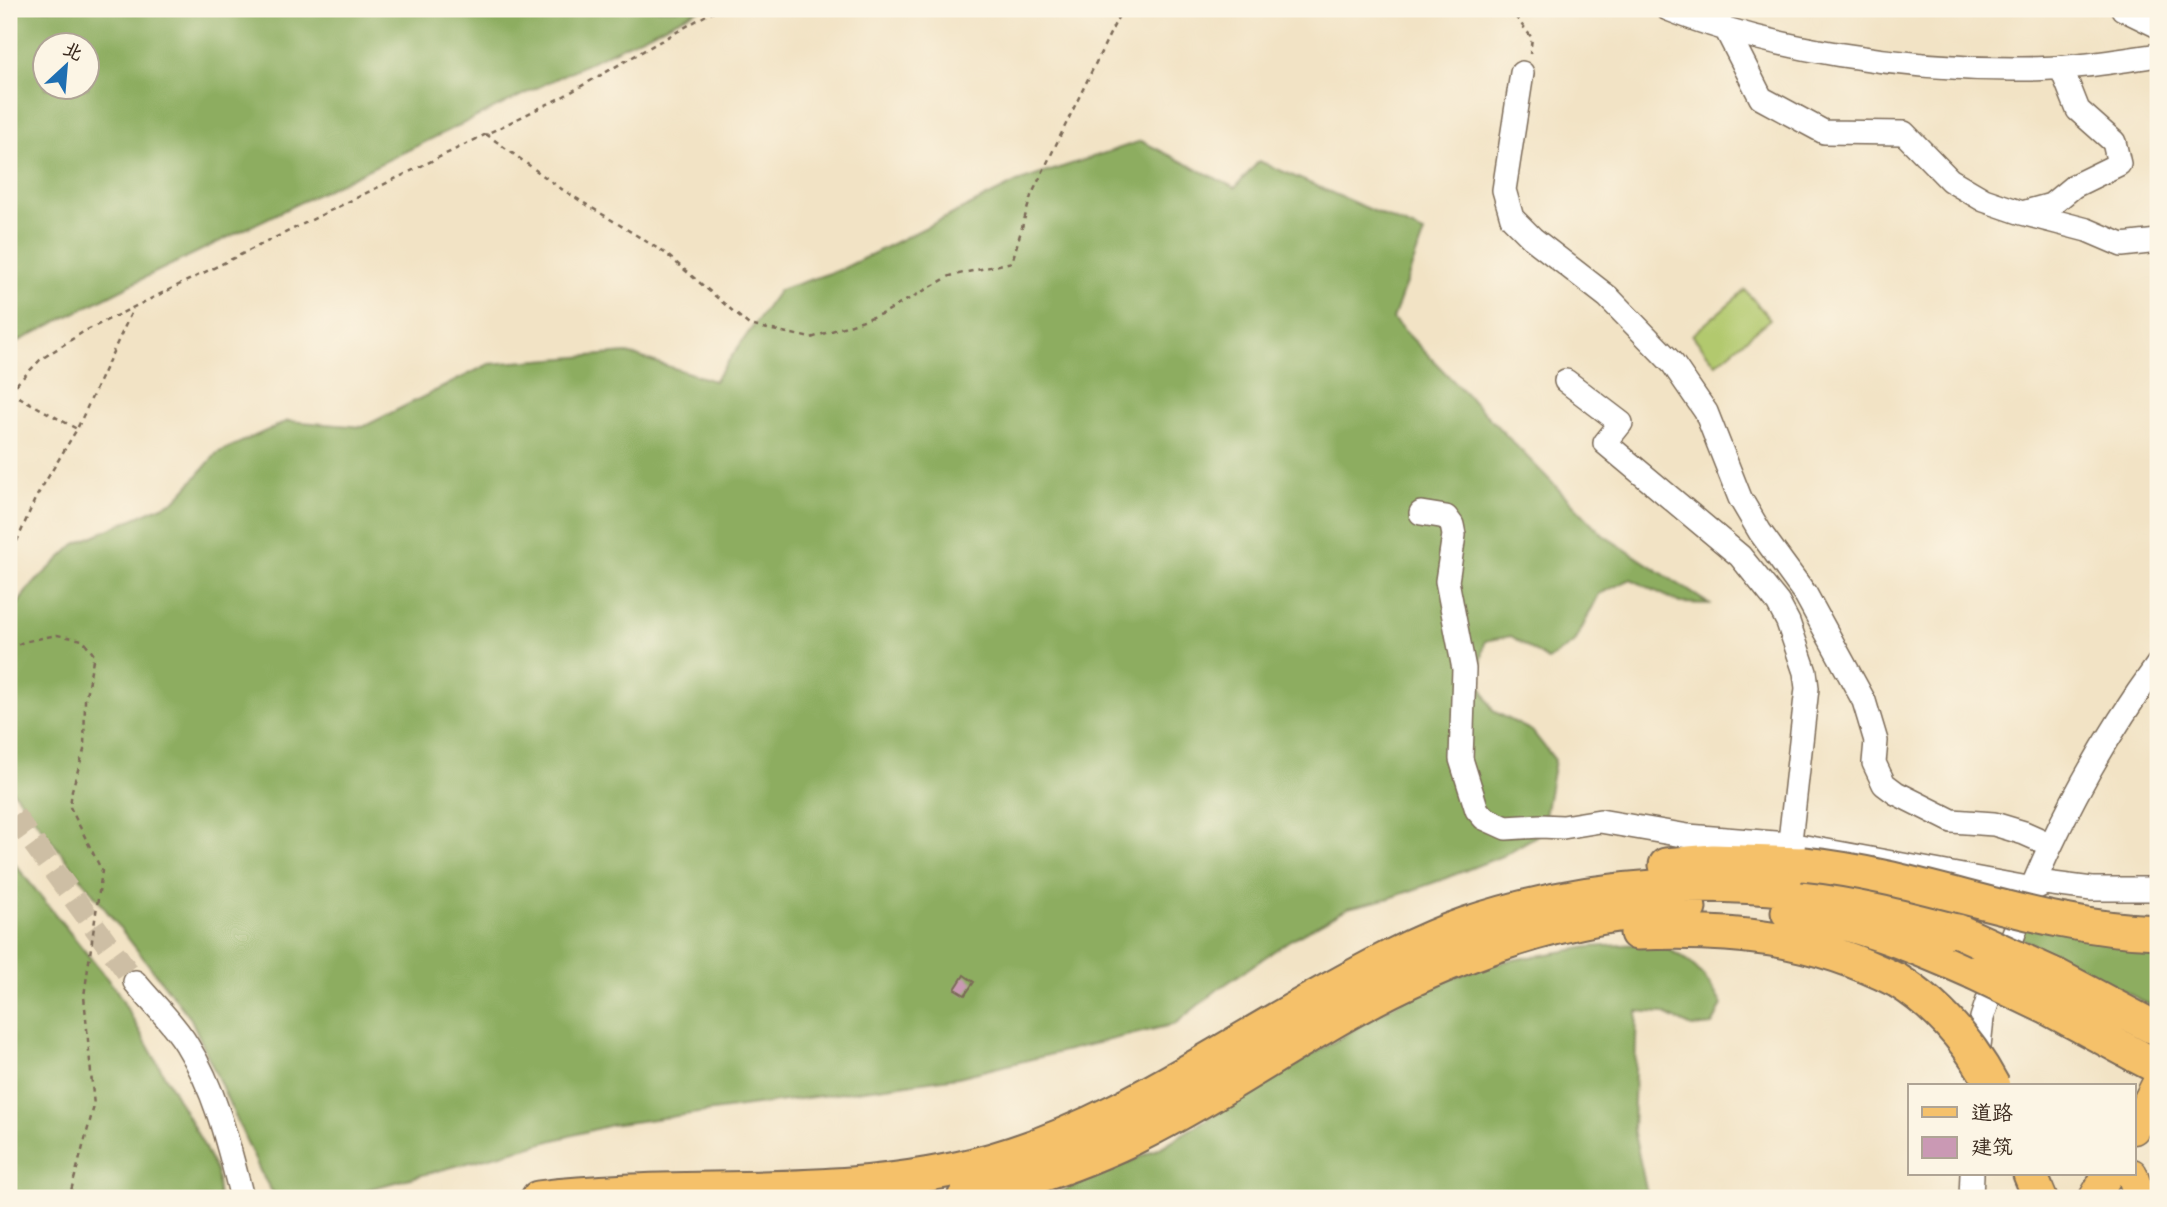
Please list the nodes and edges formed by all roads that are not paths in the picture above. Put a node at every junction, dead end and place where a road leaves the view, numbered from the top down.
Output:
1 (1668, 9) edge
2 (2123, 9) edge
3 (2158, 26) edge
4 (1726, 29) junction
5 (2158, 55) edge
6 (2061, 67) junction
7 (1522, 73) road end
8 (2022, 213) junction
9 (2158, 241) edge
10 (1566, 382) dead end
11 (1422, 513) dead end
12 (1740, 556) junction
13 (1802, 589) junction
14 (2158, 664) edge
15 (2050, 845) junction
16 (1793, 857) junction
17 (2033, 889) junction
18 (2158, 889) edge
19 (2158, 932) edge
20 (1471, 939) junction
21 (135, 982) tunnel mouth
22 (2158, 1030) edge
23 (2158, 1067) edge
24 (2158, 1083) edge
25 (1976, 1084) edge
26 (1992, 1084) edge
27 (2136, 1125) edge
28 (1972, 1176) edge
29 (2031, 1176) edge
30 (2107, 1176) edge
31 (2133, 1176) edge
32 (242, 1198) edge
33 (538, 1198) edge
34 (964, 1198) edge
35 (1971, 1198) edge
36 (2040, 1198) edge
37 (2094, 1198) edge
38 (2140, 1198) edge

1 - 4 street
2 - 3 street
4 - 6 street
4 - 8 street
5 - 6 street
6 - 8 street
7 - 13 street
8 - 9 street
10 - 12 street
11 - 16 street
12 - 13 street
12 - 16 street
13 - 15 street
14 - 15 street
15 - 17 street
16 - 17 street
16 - 19 highway, bridge
16 - 20 highway
17 - 18 street
17 - 25 street
20 - 22 highway, bridge
20 - 23 highway, bridge
20 - 26 highway, bridge
20 - 33 highway
20 - 34 highway
21 - 32 street
24 - 27 main road
28 - 35 street
29 - 36 highway
30 - 37 main road
31 - 38 main road

